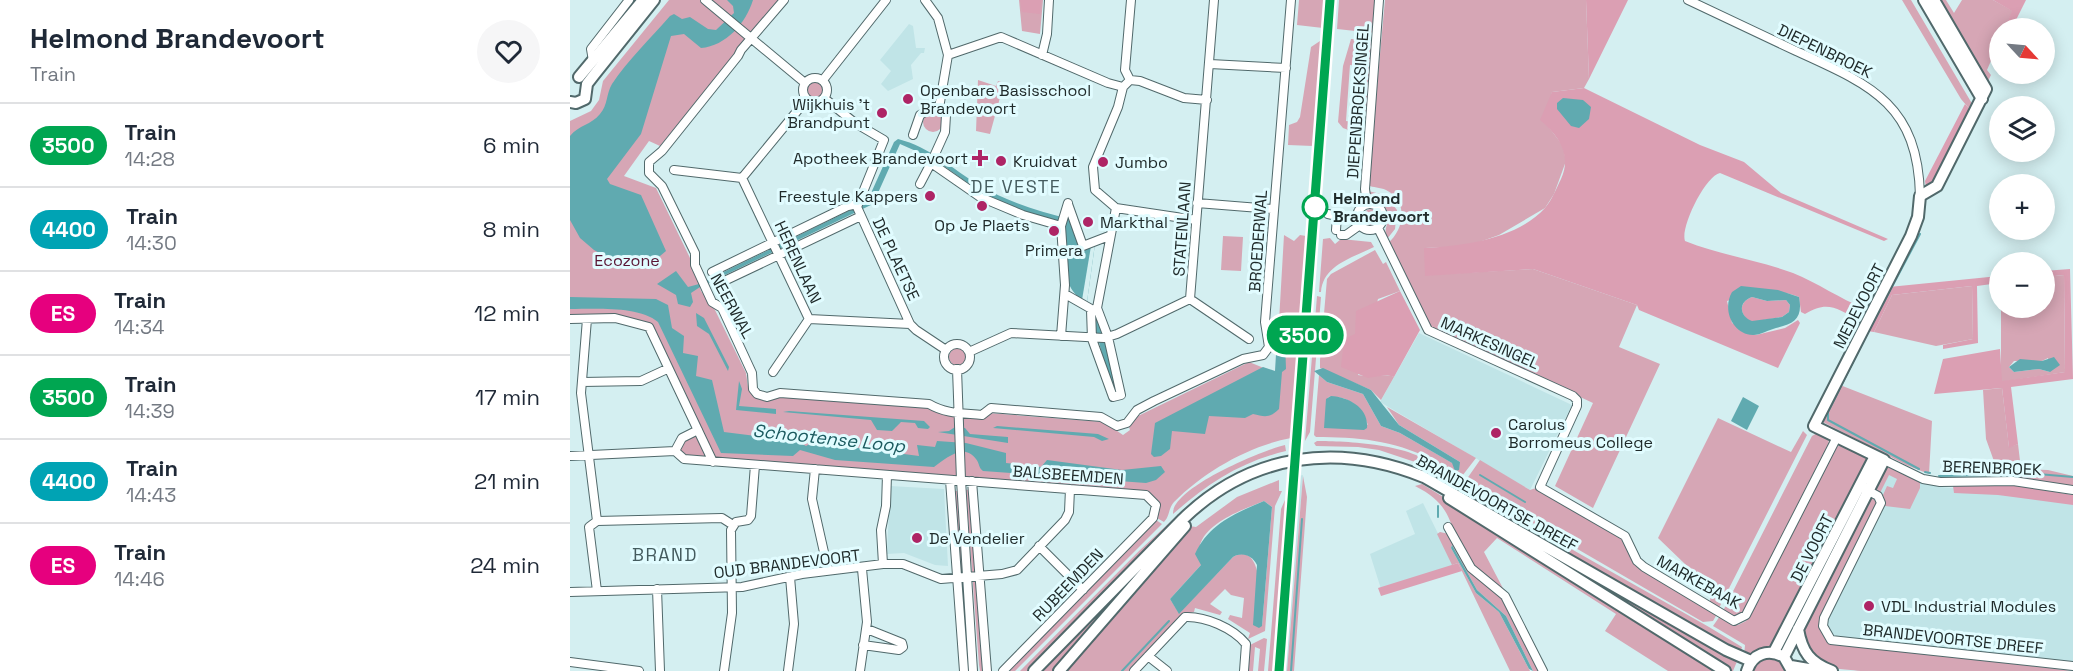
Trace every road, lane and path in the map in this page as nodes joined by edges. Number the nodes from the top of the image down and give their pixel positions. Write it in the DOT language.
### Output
graph roads {
  1 [pos="629,0"];
  2 [pos="643,0"];
  3 [pos="654,0"];
  4 [pos="705,0"];
  5 [pos="784,0"];
  6 [pos="886,0"];
  7 [pos="925,0"];
  8 [pos="1049,0"];
  9 [pos="1131,0"];
  10 [pos="1214,0"];
  11 [pos="1291,0"];
  12 [pos="1379,0"];
  13 [pos="1688,0"];
  14 [pos="1924,0"];
  15 [pos="1934,0"];
  16 [pos="751,38"];
  17 [pos="948,55"];
  18 [pos="1042,55"];
  19 [pos="593,61"];
  20 [pos="1210,64"];
  21 [pos="1286,68"];
  22 [pos="575,78"];
  23 [pos="823,80"];
  24 [pos="1130,80"];
  25 [pos="805,83"];
  26 [pos="1123,87"];
  27 [pos="1984,94"];
  28 [pos="824,98"];
  29 [pos="807,99"];
  30 [pos="1207,100"];
  31 [pos="570,103"];
  32 [pos="939,108"];
  33 [pos="914,135"];
  34 [pos="933,159"];
  35 [pos="674,170"];
  36 [pos="742,178"];
  37 [pos="920,184"];
  38 [pos="1920,196"];
  39 [pos="1197,203"];
  40 [pos="1367,204"];
  41 [pos="1116,207"];
  42 [pos="859,209"];
  43 [pos="1273,209"];
  44 [pos="1328,214"];
  45 [pos="1196,220"];
  46 [pos="1062,222"];
  47 [pos="1360,225"];
  48 [pos="1378,228"];
  49 [pos="1109,236"];
  50 [pos="777,248"];
  51 [pos="708,281"];
  52 [pos="1065,294"];
  53 [pos="1190,299"];
  54 [pos="1094,310"];
  55 [pos="570,319"];
  56 [pos="587,319"];
  57 [pos="809,319"];
  58 [pos="910,324"];
  59 [pos="1061,336"];
  60 [pos="1101,338"];
  61 [pos="1249,339"];
  62 [pos="946,350"];
  63 [pos="969,352"];
  64 [pos="667,369"];
  65 [pos="957,369"];
  66 [pos="774,372"];
  67 [pos="582,382"];
  68 [pos="959,414"];
  69 [pos="1814,426"];
  70 [pos="698,430"];
  71 [pos="1837,437"];
  72 [pos="675,451"];
  73 [pos="588,454"];
  74 [pos="570,456"];
  75 [pos="1880,458"];
  76 [pos="713,462"];
  77 [pos="755,465"];
  78 [pos="815,469"];
  79 [pos="887,475"];
  80 [pos="950,480"];
  81 [pos="961,480"];
  82 [pos="972,481"];
  83 [pos="1539,487"];
  84 [pos="1070,489"];
  85 [pos="1864,489"];
  86 [pos="2073,490"];
  87 [pos="1153,518"];
  88 [pos="597,521"];
  89 [pos="733,525"];
  90 [pos="1448,527"];
  91 [pos="1039,546"];
  92 [pos="884,564"];
  93 [pos="862,569"];
  94 [pos="828,570"];
  95 [pos="979,575"];
  96 [pos="790,577"];
  97 [pos="968,577"];
  98 [pos="957,578"];
  99 [pos="732,587"];
  100 [pos="657,590"];
  101 [pos="1083,590"];
  102 [pos="597,591"];
  103 [pos="570,592"];
  104 [pos="867,629"];
  105 [pos="1798,629"];
  106 [pos="863,645"];
  107 [pos="1148,656"];
  108 [pos="570,662"];
  109 [pos="1785,662"];
  110 [pos="1749,666"];
  111 [pos="2073,666"];
  112 [pos="639,671"];
  113 [pos="660,671"];
  114 [pos="724,671"];
  115 [pos="788,671"];
  116 [pos="860,671"];
  117 [pos="964,671"];
  118 [pos="975,671"];
  119 [pos="987,671"];
  120 [pos="1003,671"];
  121 [pos="1034,671"];
  122 [pos="1059,671"];
  123 [pos="1134,671"];
  124 [pos="1167,671"];
  125 [pos="1244,671"];
  126 [pos="1543,671"];
  127 [pos="1725,671"];
  128 [pos="1820,671"];
  129 [pos="1832,671"];
  1 -- 19 [label="street"];
  2 -- 19 [label="main road"];
  3 -- 22 [label="main road"];
  4 -- 16 [label="street"];
  5 -- 16 [label="street"];
  6 -- 23 [label="street"];
  7 -- 17 [label="street"];
  8 -- 18 [label="street"];
  9 -- 24 [label="street"];
  10 -- 20 [label="street, STATENLAAN"];
  11 -- 21 [label="street, BROEDERWAL"];
  12 -- 40 [label="street, DIEPENBROEKSINGEL"];
  13 -- 38 [label="street, DIEPENBROEK"];
  14 -- 27 [label="main road"];
  15 -- 27 [label="main road"];
  16 -- 25 [label="street"];
  16 -- 51 [label="street, NEERWAL"];
  17 -- 18 [label="street"];
  17 -- 32 [label="street"];
  18 -- 26 [label="street"];
  19 -- 22 [label="main road"];
  20 -- 21 [label="street"];
  20 -- 30 [label="street, STATENLAAN"];
  21 -- 43 [label="street, BROEDERWAL"];
  22 -- 31 [label="main road"];
  23 -- 25 [label="street"];
  23 -- 28 [label="street"];
  24 -- 26 [label="street"];
  24 -- 30 [label="street"];
  25 -- 29 [label="street"];
  26 -- 41 [label="street"];
  27 -- 38 [label="main road"];
  28 -- 29 [label="street"];
  28 -- 42 [label="street, DE PLAETSE"];
  29 -- 36 [label="street"];
  30 -- 39 [label="street, STATENLAAN"];
  32 -- 33 [label="street"];
  32 -- 34 [label="street"];
  34 -- 37 [label="street"];
  34 -- 46 [label="street"];
  35 -- 36 [label="street"];
  36 -- 50 [label="street, HERENLAAN"];
  38 -- 69 [label="main road, MEDEVOORT"];
  39 -- 43 [label="street"];
  39 -- 45 [label="street, STATENLAAN"];
  40 -- 47 [label="street, DIEPENBROEKSINGEL"];
  40 -- 48 [label="street"];
  41 -- 45 [label="street"];
  41 -- 49 [label="street"];
  42 -- 50 [label="street"];
  42 -- 50 [label="street"];
  42 -- 58 [label="street, DE PLAETSE"];
  43 -- 68 [label="street, BROEDERWAL"];
  44 -- 47 [label="street"];
  45 -- 53 [label="street, STATENLAAN"];
  46 -- 49 [label="street"];
  46 -- 52 [label="street"];
  47 -- 48 [label="street"];
  48 -- 83 [label="street, MARKESINGEL"];
  49 -- 54 [label="street"];
  50 -- 51 [label="street"];
  50 -- 51 [label="street"];
  50 -- 57 [label="street, HERENLAAN"];
  51 -- 68 [label="street, NEERWAL"];
  52 -- 54 [label="street"];
  52 -- 59 [label="street"];
  53 -- 60 [label="street, STATENLAAN"];
  53 -- 61 [label="street"];
  54 -- 60 [label="street"];
  54 -- 60 [label="street"];
  55 -- 56 [label="street"];
  56 -- 64 [label="street"];
  56 -- 67 [label="street"];
  57 -- 58 [label="street, HERENLAAN"];
  57 -- 66 [label="street"];
  58 -- 62 [label="street"];
  59 -- 60 [label="street"];
  59 -- 63 [label="street"];
  60 -- 60 [label="street"];
  62 -- 63 [label="street"];
  62 -- 65 [label="street"];
  63 -- 65 [label="street"];
  64 -- 67 [label="street"];
  64 -- 70 [label="street"];
  65 -- 68 [label="street"];
  67 -- 73 [label="street"];
  68 -- 81 [label="street"];
  69 -- 71 [label="main road, BERENBROEK"];
  70 -- 72 [label="street"];
  70 -- 76 [label="street"];
  71 -- 75 [label="main road, BERENBROEK"];
  71 -- 83 [label="street, MARKEBAAK"];
  72 -- 73 [label="street"];
  72 -- 76 [label="street, BALSBEEMDEN"];
  73 -- 74 [label="street"];
  73 -- 88 [label="street"];
  75 -- 85 [label="main road, DE VOORT"];
  75 -- 86 [label="street, BERENBROEK"];
  76 -- 77 [label="street, BALSBEEMDEN"];
  77 -- 78 [label="street, BALSBEEMDEN"];
  77 -- 89 [label="street"];
  78 -- 79 [label="street, BALSBEEMDEN"];
  78 -- 94 [label="street"];
  79 -- 80 [label="street, BALSBEEMDEN"];
  79 -- 92 [label="street"];
  80 -- 81 [label="street, BALSBEEMDEN"];
  80 -- 98 [label="street"];
  81 -- 82 [label="street, BALSBEEMDEN"];
  81 -- 97 [label="street"];
  82 -- 84 [label="street, BALSBEEMDEN"];
  82 -- 95 [label="street"];
  84 -- 87 [label="street, BALSBEEMDEN"];
  84 -- 91 [label="street, OUD BRANDEVOORT"];
  85 -- 105 [label="main road, DE VOORT"];
  85 -- 109 [label="main road, DE VOORT"];
  85 -- 111 [label="street, BRANDEVOORTSE DREEF"];
  87 -- 101 [label="street, RUBEEMDEN"];
  88 -- 89 [label="street"];
  88 -- 102 [label="street"];
  89 -- 99 [label="street"];
  90 -- 126 [label="street"];
  91 -- 95 [label="street, OUD BRANDEVOORT"];
  91 -- 101 [label="street"];
  92 -- 93 [label="street, OUD BRANDEVOORT"];
  92 -- 98 [label="street, OUD BRANDEVOORT"];
  93 -- 94 [label="street, OUD BRANDEVOORT"];
  93 -- 104 [label="street"];
  94 -- 96 [label="street, OUD BRANDEVOORT"];
  95 -- 97 [label="street, OUD BRANDEVOORT"];
  95 -- 119 [label="street"];
  96 -- 99 [label="street, OUD BRANDEVOORT"];
  96 -- 115 [label="street"];
  97 -- 98 [label="street, OUD BRANDEVOORT"];
  97 -- 118 [label="street"];
  98 -- 117 [label="street"];
  99 -- 100 [label="street, OUD BRANDEVOORT"];
  99 -- 114 [label="street"];
  100 -- 102 [label="street, OUD BRANDEVOORT"];
  100 -- 113 [label="street"];
  101 -- 120 [label="street, RUBEEMDEN"];
  102 -- 103 [label="street, OUD BRANDEVOORT"];
  104 -- 106 [label="street"];
  104 -- 106 [label="street"];
  105 -- 109 [label="main road, DE VOORT"];
  105 -- 129 [label="main road"];
  106 -- 116 [label="street"];
  107 -- 123 [label="street"];
  107 -- 124 [label="street"];
  107 -- 125 [label="street"];
  108 -- 112 [label="street"];
  109 -- 110 [label="main road"];
  109 -- 128 [label="main road"];
  110 -- 121 [label="main road, BRANDEVOORTSE DREEF"];
  122 -- 127 [label="main road, BRANDEVOORTSE DREEF"];
}
